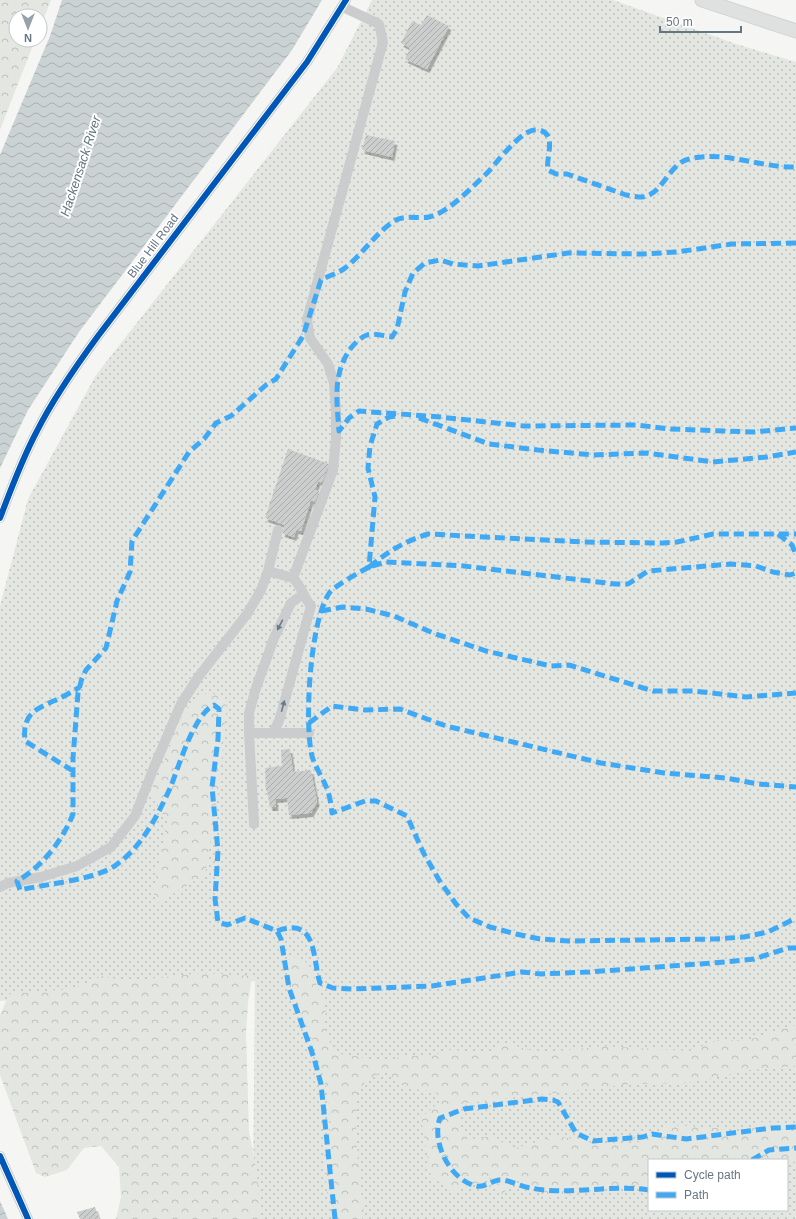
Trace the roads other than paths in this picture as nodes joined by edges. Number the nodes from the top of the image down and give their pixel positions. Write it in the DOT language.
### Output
graph roads {
  1 [pos="702,0"];
  2 [pos="344,3"];
  3 [pos="796,31"];
  4 [pos="0,518"];
  5 [pos="278,530"];
  6 [pos="268,572"];
  7 [pos="292,578"];
  8 [pos="302,595"];
  9 [pos="249,733"];
  10 [pos="273,733"];
  11 [pos="309,733"];
  12 [pos="254,824"];
  13 [pos="0,887"];
  14 [pos="0,1156"];
  15 [pos="28,1219"];
  1 -- 3 [label="main road"];
  2 -- 4 [label="street, Blue Hill Road"];
  2 -- 7 [label="street"];
  5 -- 6 [label="street"];
  6 -- 7 [label="street"];
  6 -- 13 [label="street"];
  7 -- 8 [label="street"];
  8 -- 9 [label="street, one-way"];
  10 -- 8 [label="street, one-way"];
  9 -- 10 [label="street"];
  9 -- 12 [label="street"];
  10 -- 11 [label="street"];
  14 -- 15 [label="street"];
}
